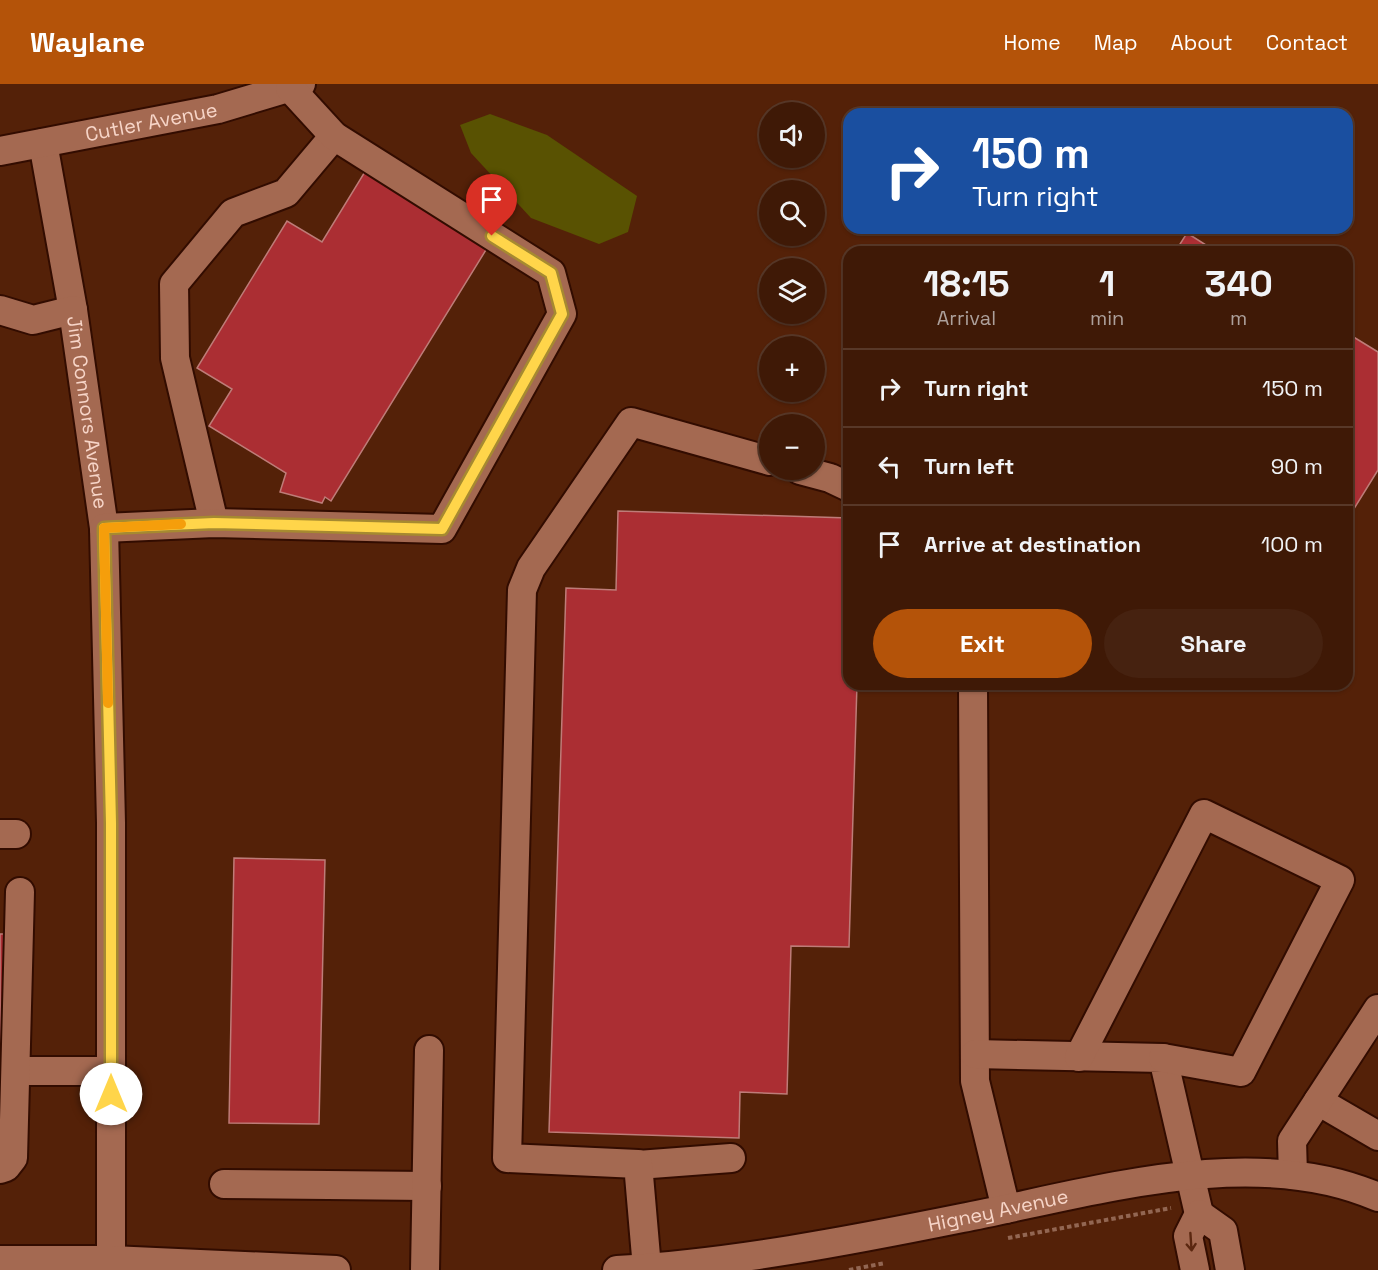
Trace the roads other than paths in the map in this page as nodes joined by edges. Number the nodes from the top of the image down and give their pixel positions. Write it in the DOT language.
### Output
graph roads {
  1 [pos="295,86"];
  2 [pos="334,136"];
  3 [pos="43,143"];
  4 [pos="0,151"];
  5 [pos="0,310"];
  6 [pos="73,310"];
  7 [pos="759,458"];
  8 [pos="825,477"];
  9 [pos="843,484"];
  10 [pos="214,523"];
  11 [pos="104,528"];
  12 [pos="973,690"];
  13 [pos="20,892"];
  14 [pos="1378,1009"];
  15 [pos="429,1050"];
  16 [pos="975,1054"];
  17 [pos="1079,1056"];
  18 [pos="1163,1058"];
  19 [pos="16,1071"];
  20 [pos="111,1071"];
  21 [pos="1318,1101"];
  22 [pos="1378,1136"];
  23 [pos="731,1158"];
  24 [pos="638,1165"];
  25 [pos="0,1169"];
  26 [pos="1188,1174"];
  27 [pos="1293,1175"];
  28 [pos="224,1184"];
  29 [pos="427,1186"];
  30 [pos="1378,1197"];
  31 [pos="1006,1209"];
  32 [pos="1198,1209"];
  33 [pos="111,1260"];
  34 [pos="798,1260"];
  35 [pos="7,1263"];
  36 [pos="142,1266"];
  37 [pos="647,1268"];
  38 [pos="322,1270"];
  39 [pos="426,1270"];
  40 [pos="616,1270"];
  41 [pos="1195,1270"];
  42 [pos="1230,1270"];
  1 -- 2 [label="street"];
  1 -- 3 [label="street, Cutler Avenue"];
  2 -- 10 [label="street"];
  2 -- 10 [label="street"];
  3 -- 4 [label="street, Cutler Avenue"];
  3 -- 6 [label="street, Jim Connors Avenue"];
  5 -- 6 [label="street"];
  6 -- 11 [label="street, Jim Connors Avenue"];
  7 -- 24 [label="street"];
  8 -- 9 [label="street"];
  10 -- 11 [label="street"];
  11 -- 20 [label="street, Jim Connors Avenue"];
  12 -- 16 [label="street"];
  13 -- 19 [label="street"];
  14 -- 21 [label="street"];
  15 -- 29 [label="street"];
  16 -- 17 [label="street"];
  16 -- 31 [label="street"];
  17 -- 18 [label="street"];
  17 -- 18 [label="street"];
  18 -- 26 [label="street"];
  19 -- 20 [label="street"];
  19 -- 25 [label="street"];
  20 -- 33 [label="street, Jim Connors Avenue"];
  21 -- 22 [label="street"];
  21 -- 27 [label="street"];
  23 -- 24 [label="street"];
  24 -- 37 [label="street"];
  26 -- 27 [label="street, Higney Avenue"];
  26 -- 31 [label="street, Higney Avenue"];
  26 -- 32 [label="street"];
  27 -- 30 [label="street, Higney Avenue"];
  28 -- 29 [label="street"];
  29 -- 39 [label="street"];
  31 -- 34 [label="street, Higney Avenue"];
  32 -- 41 [label="street, one-way"];
  32 -- 42 [label="street"];
  33 -- 35 [label="street"];
  33 -- 36 [label="street"];
  34 -- 37 [label="street, Higney Avenue"];
  36 -- 38 [label="street"];
  37 -- 40 [label="street, Higney Avenue"];
}
